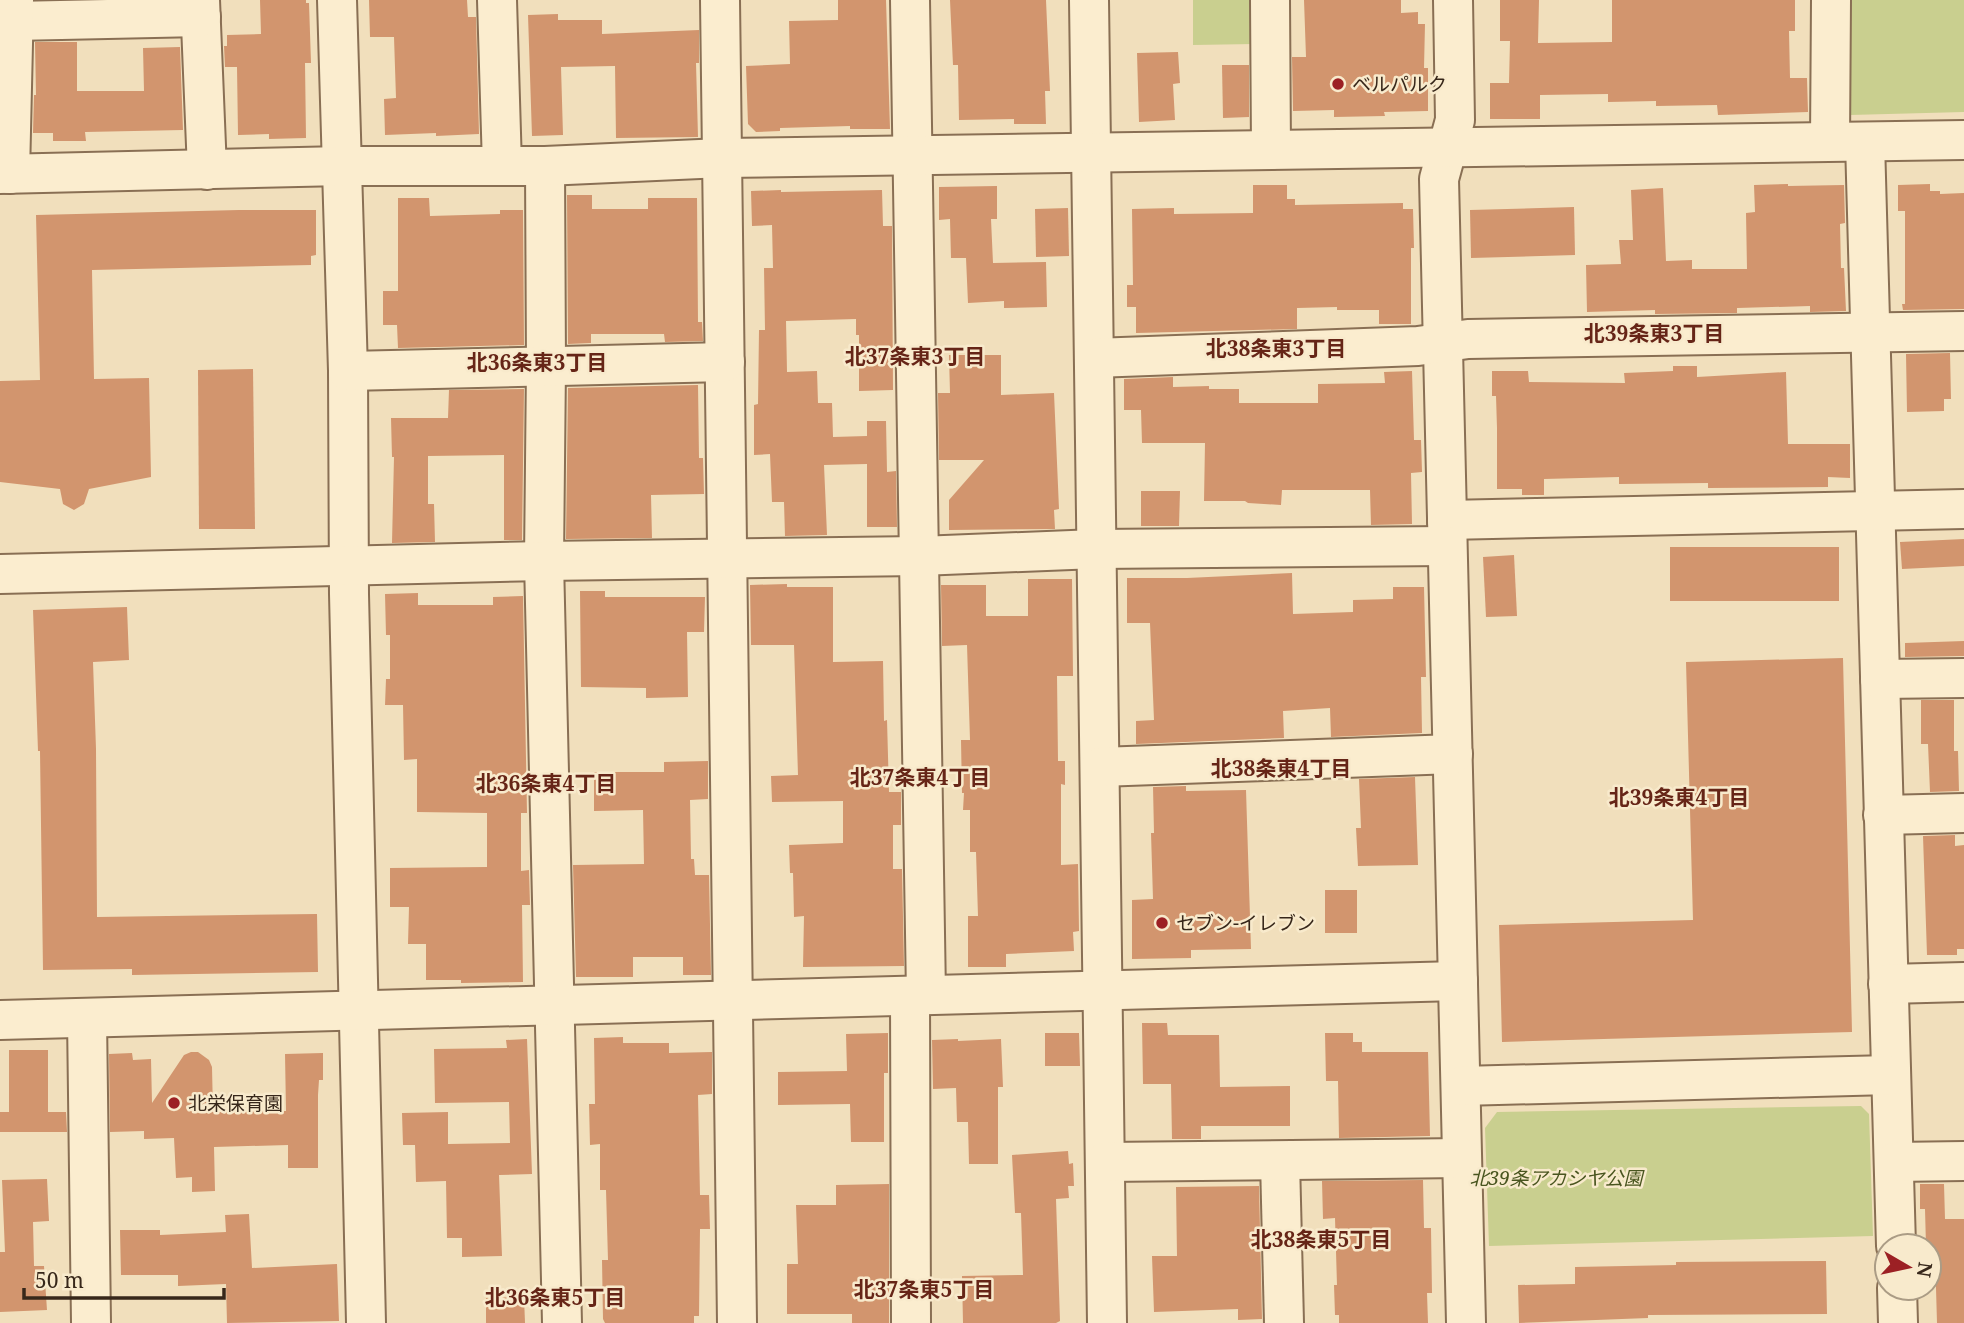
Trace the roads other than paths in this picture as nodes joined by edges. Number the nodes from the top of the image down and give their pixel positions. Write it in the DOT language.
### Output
graph roads {
  1 [pos="337,0"];
  2 [pos="497,0"];
  3 [pos="515,0"];
  4 [pos="720,0"];
  5 [pos="910,0"];
  6 [pos="1089,0"];
  7 [pos="1270,0"];
  8 [pos="1453,0"];
  9 [pos="1831,0"];
  10 [pos="201,8"];
  11 [pos="14,10"];
  12 [pos="1964,140"];
  13 [pos="1847,141"];
  14 [pos="1447,147"];
  15 [pos="1271,150"];
  16 [pos="1091,152"];
  17 [pos="913,155"];
  18 [pos="722,158"];
  19 [pos="343,166"];
  20 [pos="502,166"];
  21 [pos="545,166"];
  22 [pos="207,170"];
  23 [pos="5,174"];
  24 [pos="1964,331"];
  25 [pos="1871,334"];
  26 [pos="1443,342"];
  27 [pos="1094,358"];
  28 [pos="725,362"];
  29 [pos="546,365"];
  30 [pos="348,371"];
  31 [pos="1964,509"];
  32 [pos="1875,511"];
  33 [pos="1447,533"];
  34 [pos="1097,549"];
  35 [pos="920,556"];
  36 [pos="727,558"];
  37 [pos="544,561"];
  38 [pos="348,565"];
  39 [pos="0,574"];
  40 [pos="1964,678"];
  41 [pos="1880,679"];
  42 [pos="1453,754"];
  43 [pos="1100,767"];
  44 [pos="1964,813"];
  45 [pos="1883,815"];
  46 [pos="1458,981"];
  47 [pos="1964,982"];
  48 [pos="1888,984"];
  49 [pos="1103,989"];
  50 [pos="918,995"];
  51 [pos="733,1001"];
  52 [pos="555,1004"];
  53 [pos="358,1009"];
  54 [pos="87,1018"];
  55 [pos="0,1020"];
  56 [pos="1889,1075"];
  57 [pos="1461,1086"];
  58 [pos="1462,1158"];
  59 [pos="1280,1161"];
  60 [pos="1964,1161"];
  61 [pos="1105,1162"];
  62 [pos="1894,1162"];
  63 [pos="1896,1232"];
  64 [pos="1897,1302"];
  65 [pos="91,1323"];
  66 [pos="366,1323"];
  67 [pos="562,1323"];
  68 [pos="737,1323"];
  69 [pos="911,1323"];
  70 [pos="1107,1323"];
  71 [pos="1284,1323"];
  72 [pos="1466,1323"];
  73 [pos="1898,1323"];
  1 -- 19 [label="street"];
  2 -- 3 [label="street"];
  2 -- 20 [label="street"];
  4 -- 18 [label="street"];
  5 -- 17 [label="street"];
  6 -- 16 [label="street"];
  7 -- 15 [label="street"];
  8 -- 14 [label="street"];
  9 -- 13 [label="street"];
  10 -- 11 [label="street"];
  10 -- 22 [label="street"];
  11 -- 23 [label="street"];
  12 -- 13 [label="street"];
  13 -- 14 [label="street"];
  13 -- 25 [label="street"];
  14 -- 15 [label="street"];
  14 -- 26 [label="street"];
  15 -- 16 [label="street"];
  16 -- 17 [label="street"];
  16 -- 27 [label="street"];
  17 -- 18 [label="street"];
  17 -- 35 [label="street"];
  18 -- 21 [label="street"];
  18 -- 28 [label="street"];
  19 -- 20 [label="street"];
  19 -- 22 [label="street"];
  19 -- 30 [label="street"];
  20 -- 21 [label="street"];
  21 -- 29 [label="street"];
  22 -- 23 [label="street"];
  24 -- 25 [label="street"];
  25 -- 26 [label="street"];
  25 -- 32 [label="street"];
  26 -- 27 [label="street"];
  26 -- 33 [label="street"];
  27 -- 34 [label="street"];
  28 -- 29 [label="street"];
  28 -- 36 [label="street"];
  29 -- 30 [label="street"];
  29 -- 37 [label="street"];
  30 -- 38 [label="street"];
  31 -- 32 [label="street"];
  32 -- 33 [label="street"];
  32 -- 41 [label="street"];
  33 -- 34 [label="street"];
  33 -- 42 [label="street"];
  34 -- 35 [label="street"];
  34 -- 43 [label="street"];
  35 -- 36 [label="street"];
  35 -- 50 [label="street"];
  36 -- 37 [label="street"];
  36 -- 51 [label="street"];
  37 -- 38 [label="street"];
  37 -- 52 [label="street"];
  38 -- 39 [label="street"];
  38 -- 53 [label="street"];
  40 -- 41 [label="street"];
  41 -- 45 [label="street"];
  42 -- 43 [label="street"];
  42 -- 46 [label="street"];
  43 -- 49 [label="street"];
  44 -- 45 [label="street"];
  45 -- 48 [label="street"];
  46 -- 49 [label="street"];
  46 -- 57 [label="street"];
  47 -- 48 [label="street"];
  48 -- 56 [label="street"];
  49 -- 50 [label="street"];
  49 -- 61 [label="street"];
  50 -- 51 [label="street"];
  50 -- 69 [label="street"];
  51 -- 52 [label="street"];
  51 -- 68 [label="street"];
  52 -- 53 [label="street"];
  52 -- 67 [label="street"];
  53 -- 54 [label="street"];
  53 -- 66 [label="street"];
  54 -- 55 [label="street"];
  54 -- 65 [label="street"];
  56 -- 57 [label="street"];
  56 -- 62 [label="street"];
  57 -- 58 [label="street"];
  58 -- 59 [label="street"];
  58 -- 72 [label="street"];
  59 -- 61 [label="street"];
  59 -- 71 [label="street"];
  60 -- 62 [label="street"];
  61 -- 70 [label="street"];
  62 -- 63 [label="street"];
  64 -- 73 [label="street"];
}
